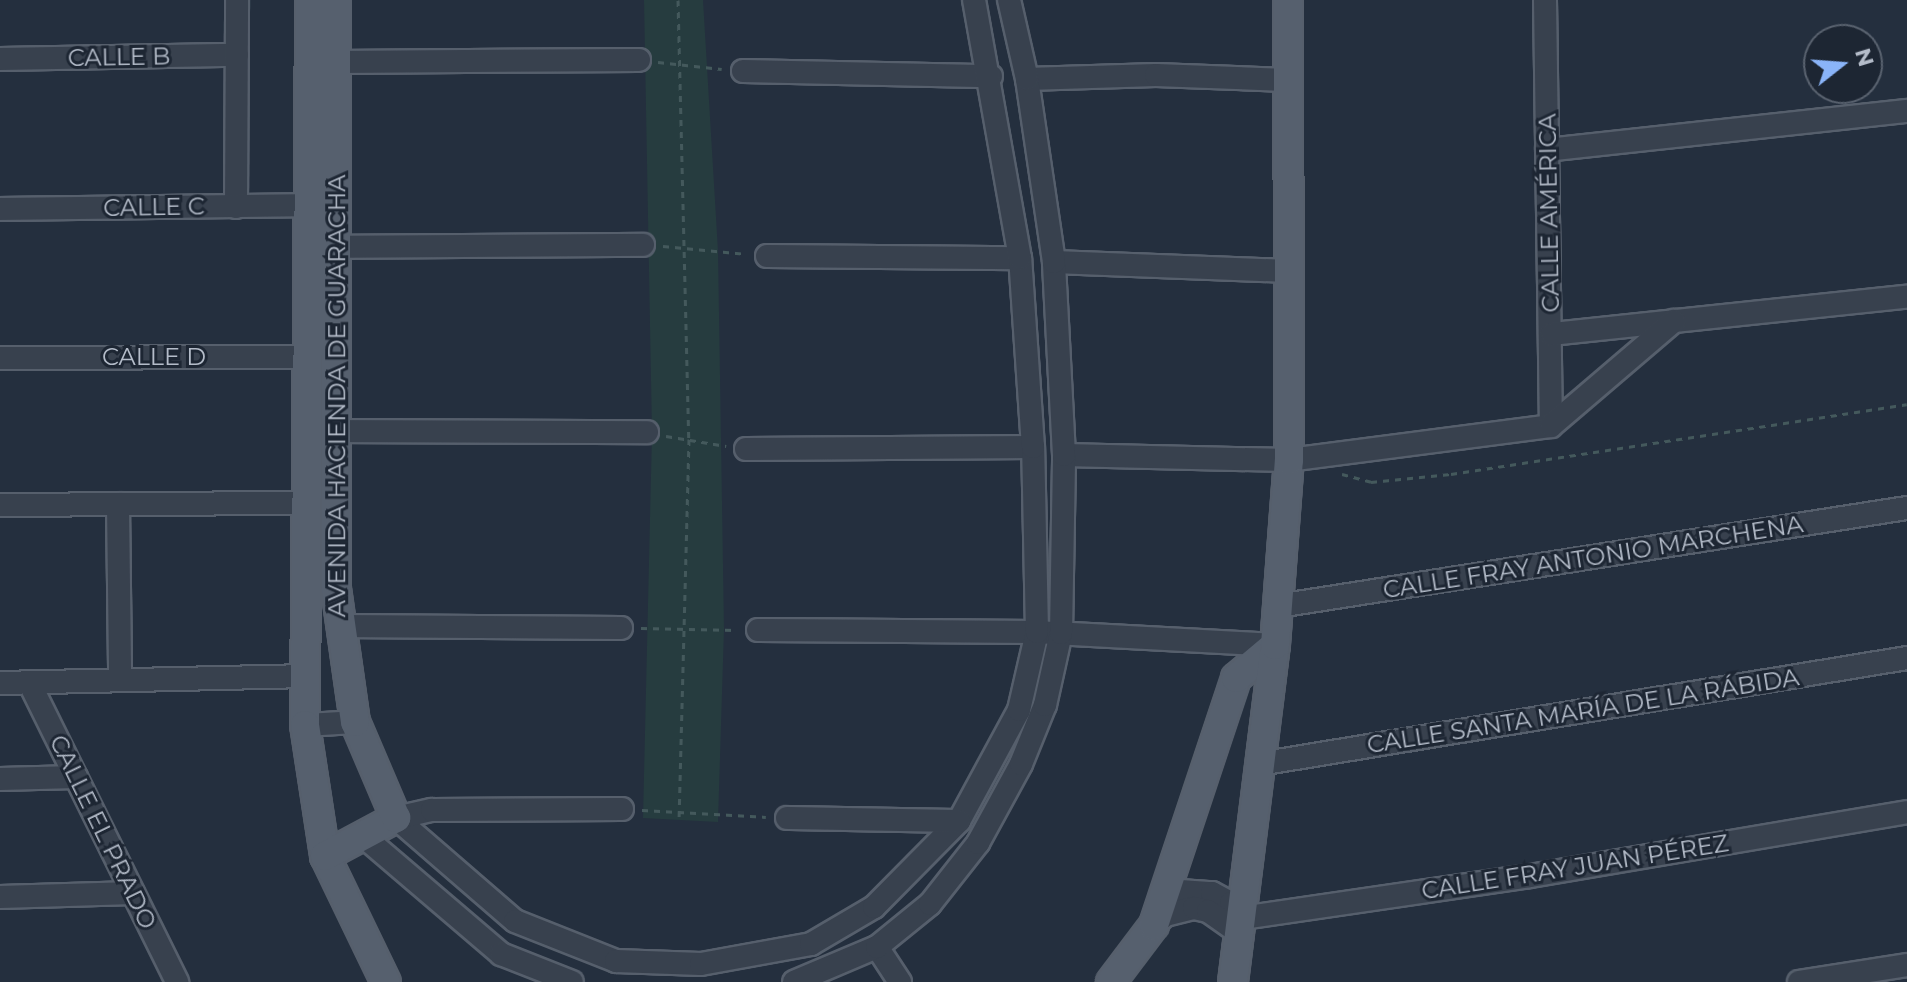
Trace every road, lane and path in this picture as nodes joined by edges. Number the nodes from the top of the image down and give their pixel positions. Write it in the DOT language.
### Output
graph roads {
  1 [pos="237,0"];
  2 [pos="310,0"];
  3 [pos="336,0"];
  4 [pos="678,0"];
  5 [pos="974,0"];
  6 [pos="1009,0"];
  7 [pos="1288,0"];
  8 [pos="1545,0"];
  9 [pos="237,55"];
  10 [pos="0,59"];
  11 [pos="639,60"];
  12 [pos="335,62"];
  13 [pos="683,65"];
  14 [pos="743,71"];
  15 [pos="991,76"];
  16 [pos="1027,79"];
  17 [pos="1286,80"];
  18 [pos="1907,111"];
  19 [pos="997,115"];
  20 [pos="1031,116"];
  21 [pos="1547,150"];
  22 [pos="308,205"];
  23 [pos="236,207"];
  24 [pos="0,209"];
  25 [pos="1013,216"];
  26 [pos="1048,217"];
  27 [pos="643,245"];
  28 [pos="322,247"];
  29 [pos="687,248"];
  30 [pos="767,256"];
  31 [pos="1020,258"];
  32 [pos="1054,262"];
  33 [pos="1288,271"];
  34 [pos="1907,297"];
  35 [pos="1674,321"];
  36 [pos="1552,334"];
  37 [pos="308,357"];
  38 [pos="0,358"];
  39 [pos="1907,404"];
  40 [pos="1551,426"];
  41 [pos="335,431"];
  42 [pos="647,432"];
  43 [pos="689,439"];
  44 [pos="1033,447"];
  45 [pos="746,449"];
  46 [pos="1064,455"];
  47 [pos="1302,458"];
  48 [pos="306,503"];
  49 [pos="118,504"];
  50 [pos="0,505"];
  51 [pos="1907,508"];
  52 [pos="306,588"];
  53 [pos="336,588"];
  54 [pos="1278,606"];
  55 [pos="339,626"];
  56 [pos="621,628"];
  57 [pos="685,629"];
  58 [pos="758,630"];
  59 [pos="1037,632"];
  60 [pos="1061,633"];
  61 [pos="1275,645"];
  62 [pos="1907,658"];
  63 [pos="305,676"];
  64 [pos="120,680"];
  65 [pos="29,682"];
  66 [pos="0,683"];
  67 [pos="355,722"];
  68 [pos="305,725"];
  69 [pos="1259,764"];
  70 [pos="76,777"];
  71 [pos="0,779"];
  72 [pos="622,809"];
  73 [pos="679,812"];
  74 [pos="1907,812"];
  75 [pos="396,818"];
  76 [pos="787,818"];
  77 [pos="679,820"];
  78 [pos="959,821"];
  79 [pos="363,836"];
  80 [pos="325,856"];
  81 [pos="133,893"];
  82 [pos="0,897"];
  83 [pos="1157,912"];
  84 [pos="1241,926"];
  85 [pos="877,947"];
  86 [pos="1907,965"];
  87 [pos="177,982"];
  88 [pos="386,982"];
  89 [pos="572,982"];
  90 [pos="794,982"];
  91 [pos="900,982"];
  92 [pos="1111,982"];
  93 [pos="1233,982"];
  94 [pos="1799,982"];
  1 -- 9 [label="street"];
  2 -- 22 [label="main road, AVENIDA HACIENDA DE GUARACHA"];
  3 -- 12 [label="main road, AVENIDA HACIENDA DE GUARACHA"];
  4 -- 13 [label="path"];
  5 -- 15 [label="street, AVENIDA HACIENDA DE GUARACHA"];
  6 -- 16 [label="street"];
  7 -- 17 [label="main road"];
  8 -- 21 [label="street, CALLE AMÉRICA"];
  9 -- 10 [label="street, CALLE B"];
  9 -- 23 [label="street"];
  11 -- 12 [label="street"];
  11 -- 13 [label="path"];
  12 -- 28 [label="main road, AVENIDA HACIENDA DE GUARACHA"];
  13 -- 14 [label="path"];
  13 -- 29 [label="path"];
  14 -- 15 [label="street"];
  15 -- 19 [label="street, AVENIDA HACIENDA DE GUARACHA"];
  16 -- 17 [label="street"];
  16 -- 20 [label="street"];
  17 -- 33 [label="main road"];
  18 -- 21 [label="street"];
  19 -- 20 [label="street"];
  19 -- 25 [label="street, AVENIDA HACIENDA DE GUARACHA"];
  20 -- 26 [label="street"];
  21 -- 36 [label="street, CALLE AMÉRICA"];
  22 -- 23 [label="street, CALLE C"];
  22 -- 28 [label="main road, AVENIDA HACIENDA DE GUARACHA"];
  23 -- 24 [label="street, CALLE C"];
  25 -- 26 [label="street"];
  25 -- 31 [label="street, AVENIDA HACIENDA DE GUARACHA"];
  26 -- 32 [label="street"];
  27 -- 28 [label="street"];
  27 -- 29 [label="path"];
  28 -- 37 [label="main road, AVENIDA HACIENDA DE GUARACHA"];
  28 -- 41 [label="main road, AVENIDA HACIENDA DE GUARACHA"];
  29 -- 30 [label="path"];
  29 -- 43 [label="path"];
  30 -- 31 [label="street"];
  31 -- 44 [label="street, AVENIDA HACIENDA DE GUARACHA"];
  32 -- 33 [label="street"];
  32 -- 46 [label="street"];
  33 -- 47 [label="main road"];
  34 -- 35 [label="street"];
  35 -- 36 [label="street"];
  35 -- 40 [label="street"];
  36 -- 40 [label="street, CALLE AMÉRICA"];
  37 -- 38 [label="street, CALLE D"];
  37 -- 48 [label="main road, AVENIDA HACIENDA DE GUARACHA"];
  39 -- 47 [label="path"];
  40 -- 47 [label="street"];
  41 -- 42 [label="street"];
  41 -- 53 [label="main road, AVENIDA HACIENDA DE GUARACHA"];
  42 -- 43 [label="path"];
  43 -- 45 [label="path"];
  43 -- 57 [label="path"];
  44 -- 45 [label="street"];
  44 -- 59 [label="street, AVENIDA HACIENDA DE GUARACHA"];
  46 -- 47 [label="street"];
  46 -- 60 [label="street"];
  47 -- 54 [label="main road"];
  48 -- 49 [label="street"];
  48 -- 52 [label="main road, AVENIDA HACIENDA DE GUARACHA"];
  49 -- 50 [label="street"];
  49 -- 64 [label="street"];
  51 -- 54 [label="street, CALLE FRAY ANTONIO MARCHENA"];
  52 -- 53 [label="street"];
  52 -- 63 [label="main road, AVENIDA HACIENDA DE GUARACHA"];
  53 -- 55 [label="main road, AVENIDA HACIENDA DE GUARACHA"];
  54 -- 61 [label="main road"];
  55 -- 56 [label="street"];
  55 -- 67 [label="main road, AVENIDA HACIENDA DE GUARACHA"];
  56 -- 57 [label="path"];
  57 -- 58 [label="path"];
  57 -- 73 [label="path"];
  58 -- 59 [label="street"];
  59 -- 60 [label="street"];
  59 -- 78 [label="street, AVENIDA HACIENDA DE GUARACHA"];
  60 -- 61 [label="street"];
  60 -- 85 [label="street"];
  61 -- 69 [label="main road"];
  61 -- 83 [label="main road"];
  62 -- 69 [label="street, CALLE SANTA MARÍA DE LA RÁBIDA"];
  63 -- 64 [label="street"];
  63 -- 68 [label="main road, AVENIDA HACIENDA DE GUARACHA"];
  64 -- 65 [label="street"];
  65 -- 66 [label="street"];
  65 -- 70 [label="street, CALLE EL PRADO"];
  67 -- 68 [label="street"];
  67 -- 75 [label="main road, AVENIDA HACIENDA DE GUARACHA"];
  68 -- 80 [label="main road, AVENIDA HACIENDA DE GUARACHA"];
  69 -- 84 [label="main road"];
  70 -- 71 [label="street"];
  70 -- 81 [label="street, CALLE EL PRADO"];
  72 -- 73 [label="path"];
  72 -- 75 [label="street"];
  73 -- 76 [label="path"];
  73 -- 77 [label="path"];
  74 -- 84 [label="street, CALLE FRAY JUAN PÉREZ"];
  75 -- 78 [label="street, AVENIDA HACIENDA DE GUARACHA"];
  75 -- 79 [label="main road"];
  76 -- 78 [label="street"];
  79 -- 80 [label="main road"];
  79 -- 89 [label="street"];
  80 -- 88 [label="main road, AVENIDA HACIENDA DE GUARACHA"];
  81 -- 82 [label="street"];
  81 -- 87 [label="street, CALLE EL PRADO"];
  83 -- 84 [label="street"];
  83 -- 92 [label="main road"];
  84 -- 93 [label="main road"];
  85 -- 90 [label="street"];
  85 -- 91 [label="street"];
  86 -- 94 [label="street"];
}
